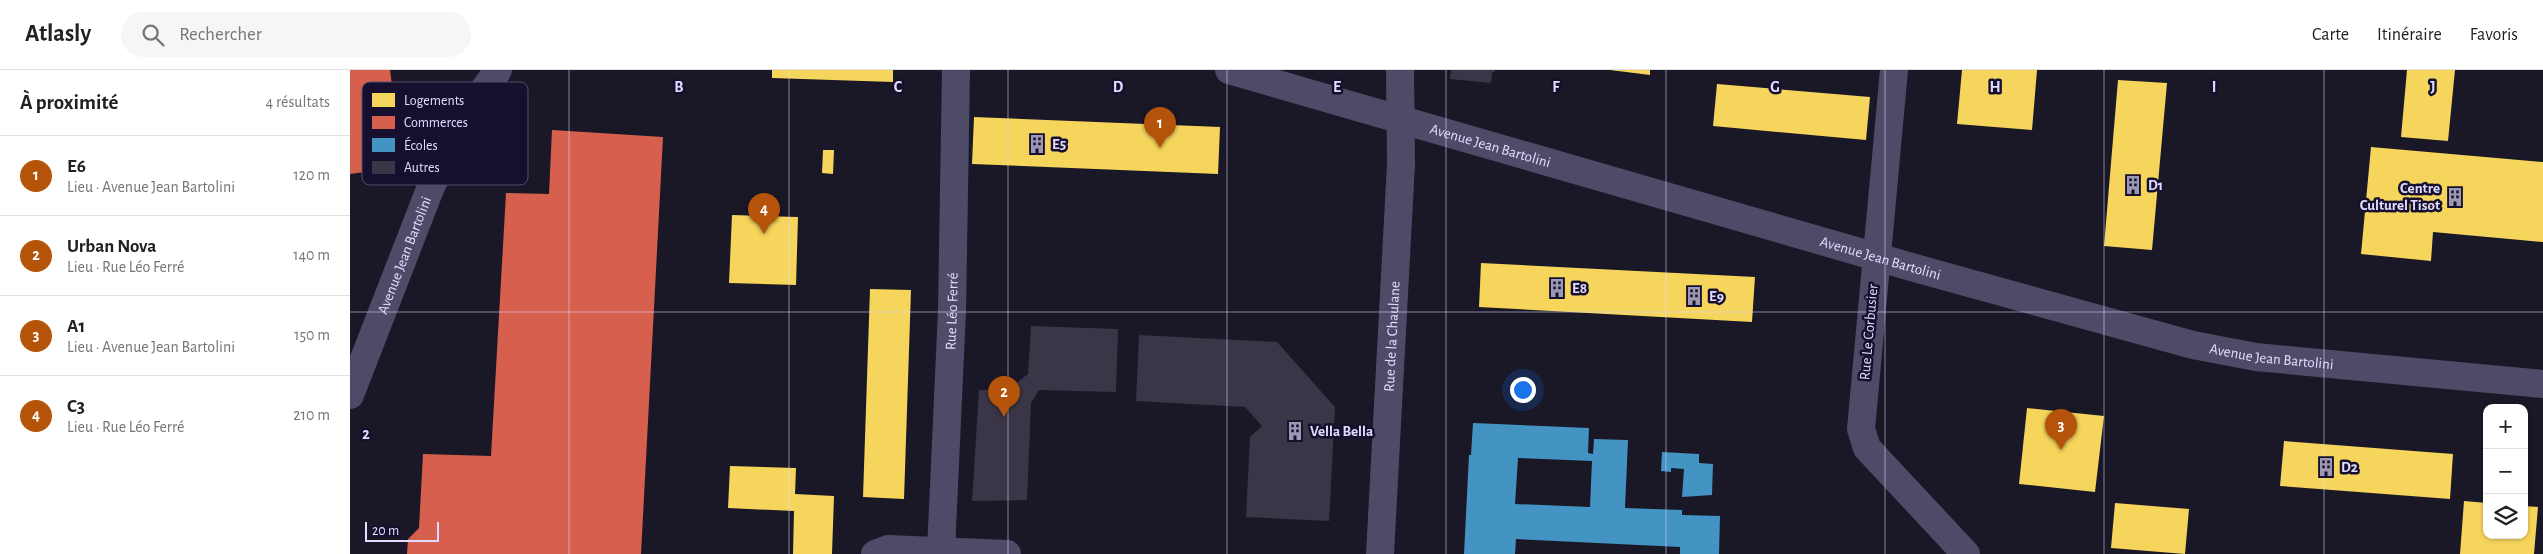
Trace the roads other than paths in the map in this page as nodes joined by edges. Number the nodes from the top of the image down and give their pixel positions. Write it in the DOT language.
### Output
graph roads {
  1 [pos="956,70"];
  2 [pos="1229,70"];
  3 [pos="1400,70"];
  4 [pos="1894,70"];
  5 [pos="496,71"];
  6 [pos="488,82"];
  7 [pos="1402,119"];
  8 [pos="432,185"];
  9 [pos="1875,256"];
  10 [pos="2543,384"];
  11 [pos="350,395"];
  12 [pos="941,551"];
  13 [pos="875,554"];
  14 [pos="1007,554"];
  15 [pos="1380,554"];
  16 [pos="1966,554"];
  1 -- 12 [label="street, Rue Léo Ferré"];
  2 -- 7 [label="street, Avenue Jean Bartolini"];
  3 -- 7 [label="street, Rue de la Chaulane"];
  4 -- 9 [label="street, Rue Le Corbusier"];
  5 -- 6 [label="street, Avenue Jean Bartolini"];
  7 -- 9 [label="street, Avenue Jean Bartolini"];
  7 -- 15 [label="street, Rue de la Chaulane"];
  8 -- 11 [label="street, Avenue Jean Bartolini"];
  9 -- 10 [label="street, Avenue Jean Bartolini"];
  9 -- 16 [label="street, Rue Le Corbusier"];
  12 -- 13 [label="street"];
  12 -- 14 [label="street"];
}
